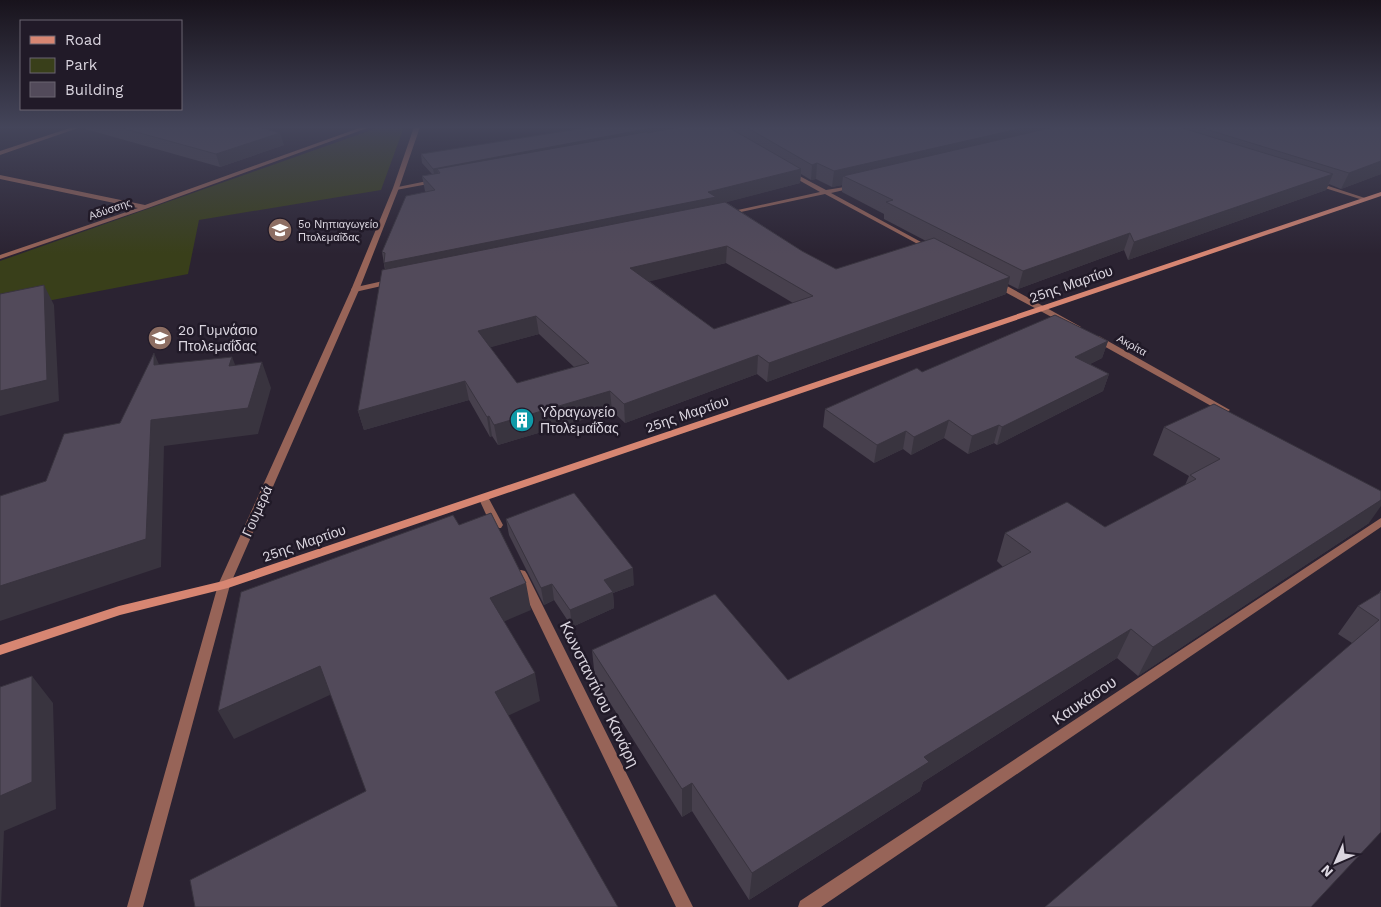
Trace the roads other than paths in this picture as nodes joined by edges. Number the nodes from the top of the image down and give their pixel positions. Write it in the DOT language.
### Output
graph roads {
  1 [pos="250,169"];
  2 [pos="402,169"];
  3 [pos="784,169"];
  4 [pos="0,177"];
  5 [pos="444,179"];
  6 [pos="1308,181"];
  7 [pos="862,184"];
  8 [pos="396,188"];
  9 [pos="824,193"];
  10 [pos="1381,194"];
  11 [pos="1365,199"];
  12 [pos="146,207"];
  13 [pos="717,215"];
  14 [pos="938,253"];
  15 [pos="0,257"];
  16 [pos="398,280"];
  17 [pos="991,280"];
  18 [pos="355,290"];
  19 [pos="1043,308"];
  20 [pos="1234,415"];
  21 [pos="483,497"];
  22 [pos="1381,522"];
  23 [pos="505,542"];
  24 [pos="514,560"];
  25 [pos="224,585"];
  26 [pos="0,650"];
  27 [pos="134,907"];
  28 [pos="685,907"];
  29 [pos="806,907"];
  1 -- 12 [label="street, Αδύσσης"];
  2 -- 8 [label="street, Γουμερά"];
  3 -- 9 [label="street"];
  4 -- 12 [label="street"];
  5 -- 8 [label="street"];
  6 -- 11 [label="street"];
  7 -- 9 [label="street"];
  8 -- 18 [label="street, Γουμερά"];
  9 -- 13 [label="street"];
  9 -- 14 [label="street"];
  10 -- 11 [label="main road, 25ης Μαρτίου"];
  11 -- 19 [label="main road, 25ης Μαρτίου"];
  12 -- 15 [label="street, Αδύσσης"];
  16 -- 18 [label="street"];
  17 -- 19 [label="street, Ακρίτα"];
  18 -- 25 [label="street, Γουμερά"];
  19 -- 20 [label="street, Ακρίτα"];
  19 -- 21 [label="main road, 25ης Μαρτίου"];
  21 -- 23 [label="street"];
  21 -- 25 [label="main road, 25ης Μαρτίου"];
  22 -- 29 [label="street, Καυκάσου"];
  24 -- 28 [label="street, Κωνσταντίνου Κανάρη"];
  25 -- 26 [label="main road, 25ης Μαρτίου"];
  25 -- 27 [label="street, Γουμερά"];
}
